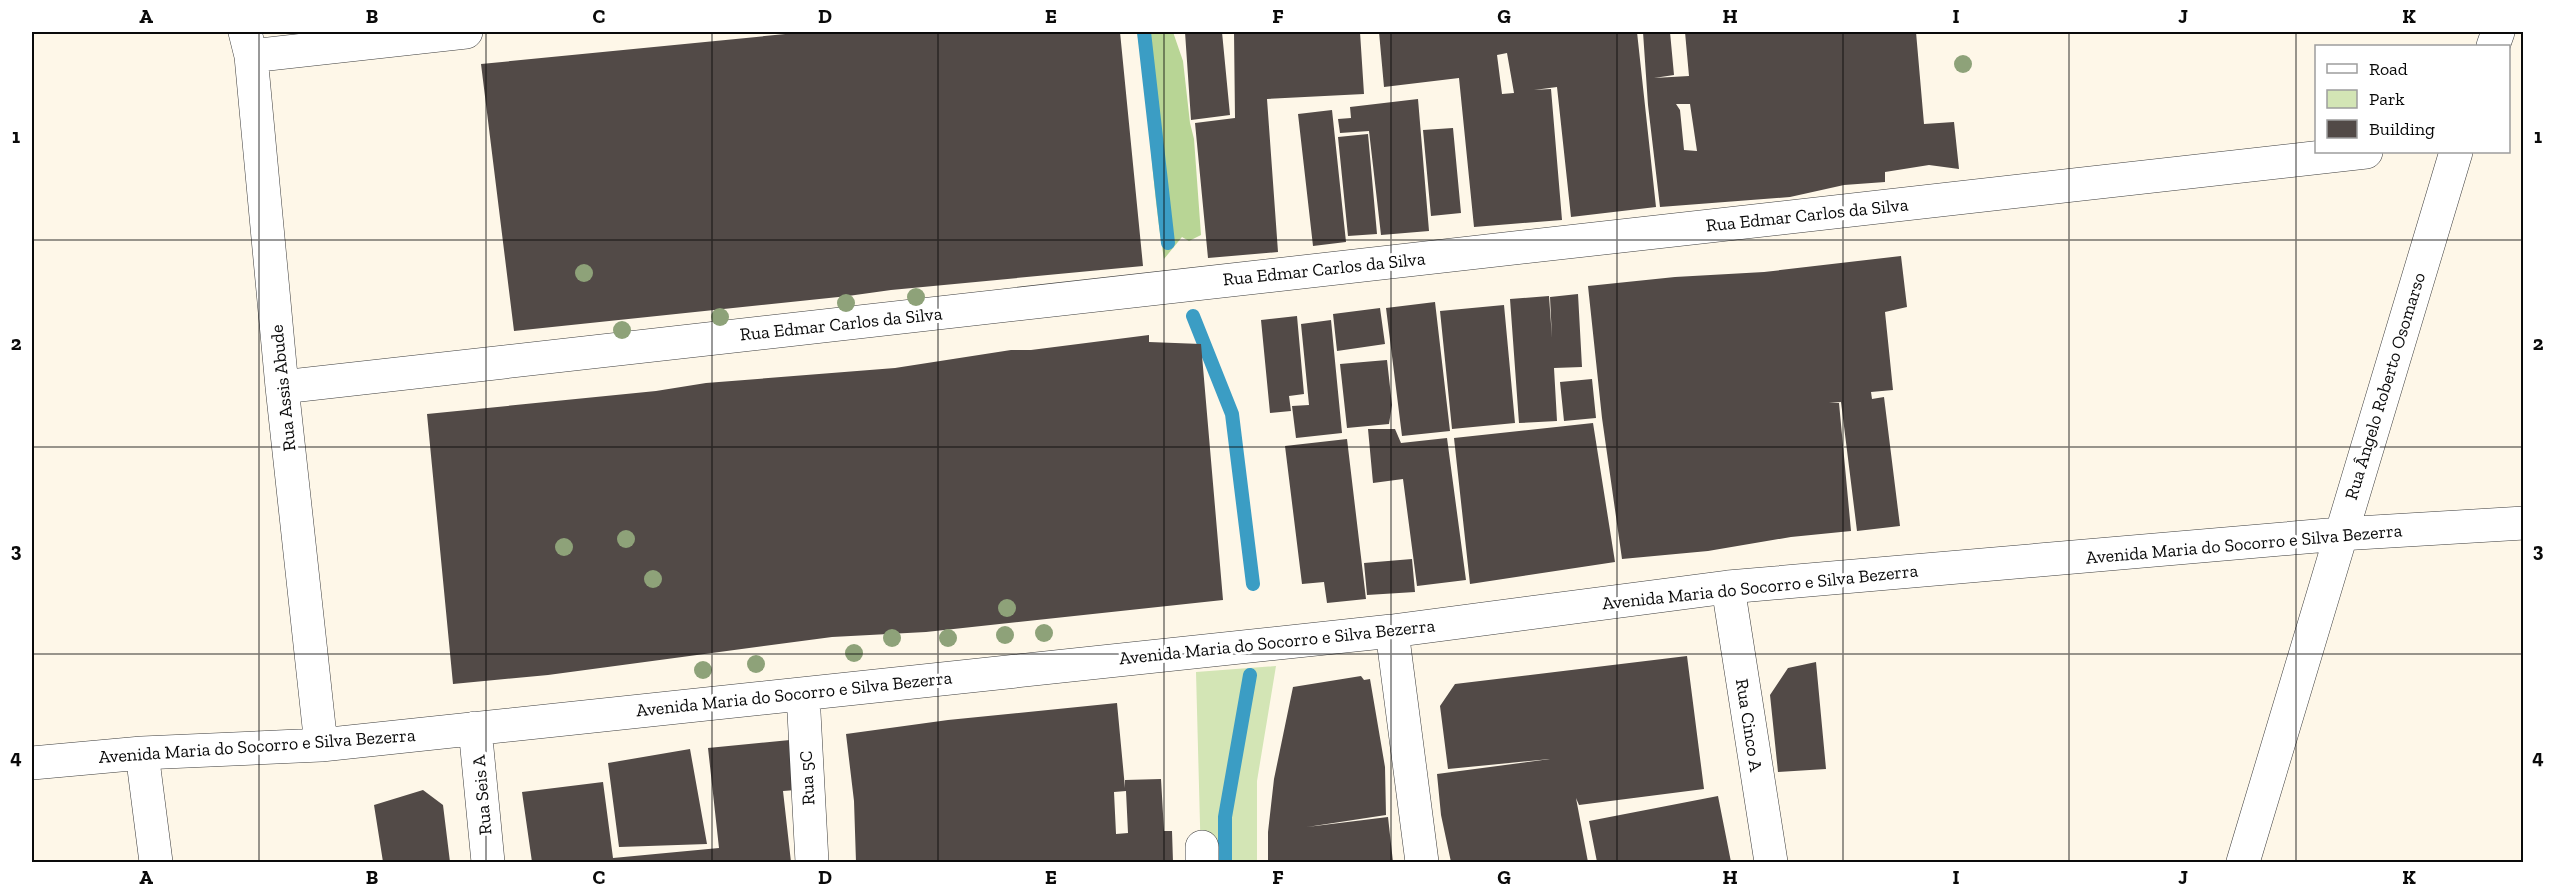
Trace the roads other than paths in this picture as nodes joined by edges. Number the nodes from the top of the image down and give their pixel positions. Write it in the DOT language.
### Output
graph roads {
  1 [pos="466,32"];
  2 [pos="248,44"];
  3 [pos="2357,153"];
  4 [pos="2456,153"];
  5 [pos="282,387"];
  6 [pos="2523,523"];
  7 [pos="2340,534"];
  8 [pos="1728,588"];
  9 [pos="1392,631"];
  10 [pos="803,693"];
  11 [pos="475,728"];
  12 [pos="321,745"];
  13 [pos="142,753"];
  14 [pos="32,763"];
  15 [pos="156,862"];
  16 [pos="488,862"];
  17 [pos="812,862"];
  18 [pos="1422,862"];
  19 [pos="1771,862"];
  20 [pos="2243,862"];
  1 -- 2 [label="street"];
  2 -- 5 [label="street, Rua Assis Abude"];
  3 -- 5 [label="street, Rua Edmar Carlos da Silva"];
  4 -- 7 [label="street, Rua Ângelo Roberto Osomarso"];
  5 -- 12 [label="street, Rua Assis Abude"];
  6 -- 7 [label="street, Avenida Maria do Socorro e Silva Bezerra"];
  7 -- 8 [label="street, Avenida Maria do Socorro e Silva Bezerra"];
  7 -- 20 [label="street, Rua Ângelo Roberto Osomarso"];
  8 -- 9 [label="street, Avenida Maria do Socorro e Silva Bezerra"];
  8 -- 19 [label="street, Rua Cinco A"];
  9 -- 10 [label="street, Avenida Maria do Socorro e Silva Bezerra"];
  9 -- 18 [label="street"];
  10 -- 11 [label="street, Avenida Maria do Socorro e Silva Bezerra"];
  10 -- 17 [label="street, Rua 5C"];
  11 -- 12 [label="street, Avenida Maria do Socorro e Silva Bezerra"];
  11 -- 16 [label="street, Rua Seis A"];
  12 -- 13 [label="street, Avenida Maria do Socorro e Silva Bezerra"];
  13 -- 14 [label="street, Avenida Maria do Socorro e Silva Bezerra"];
  13 -- 15 [label="street"];
}
